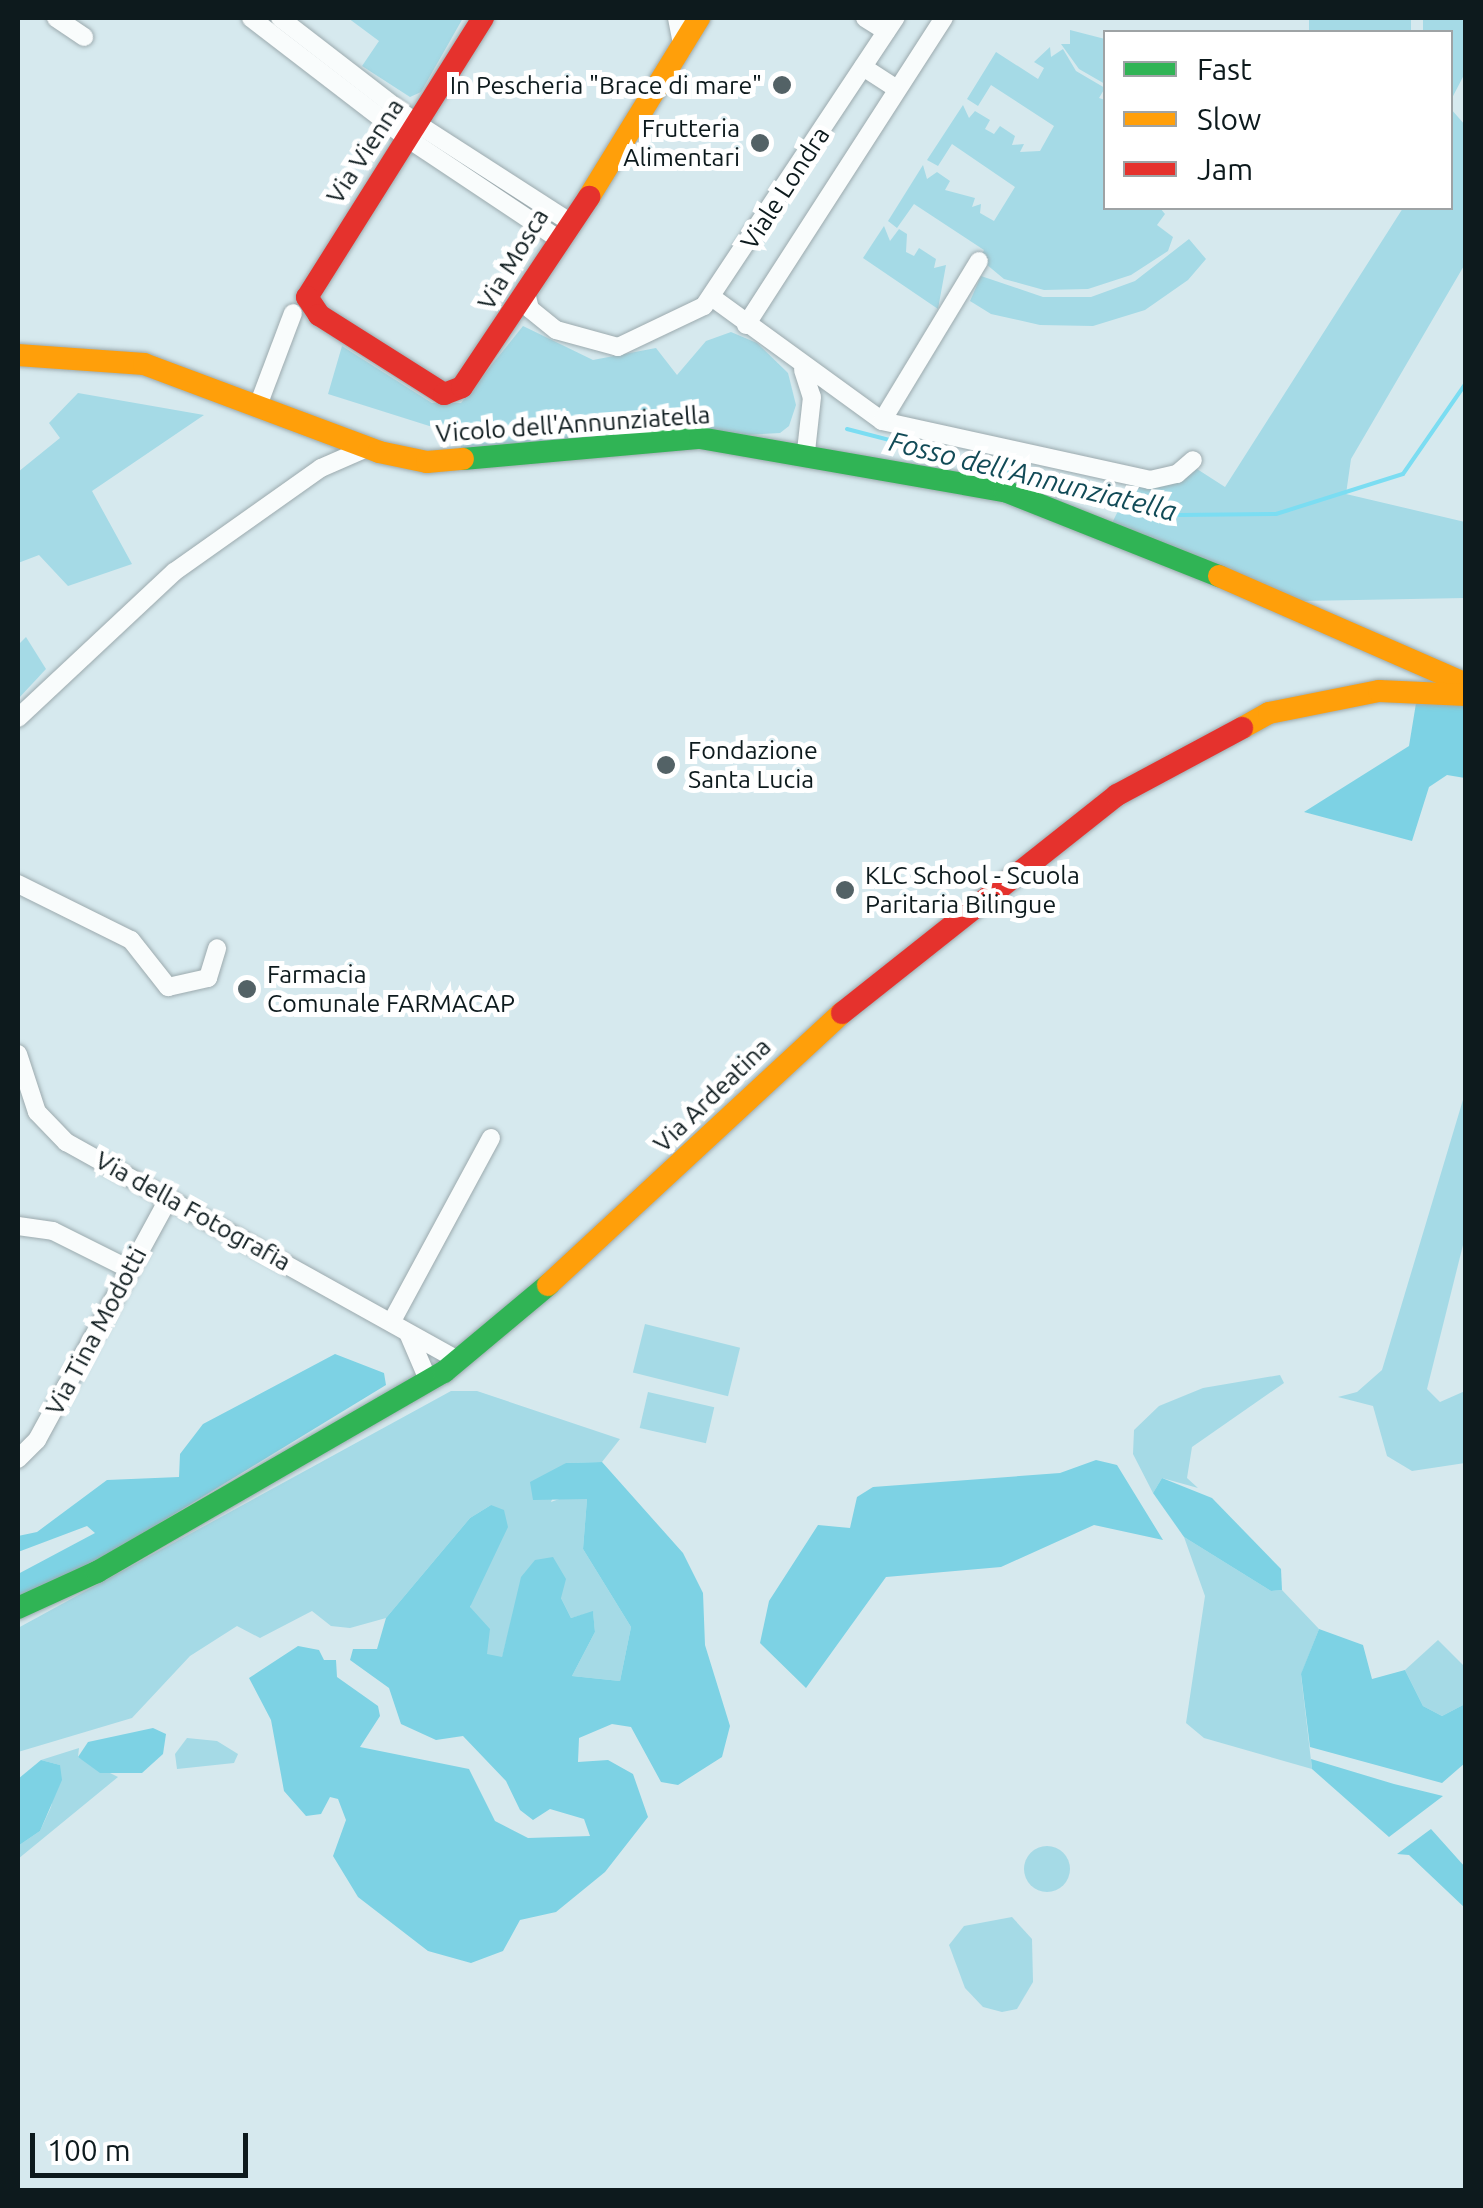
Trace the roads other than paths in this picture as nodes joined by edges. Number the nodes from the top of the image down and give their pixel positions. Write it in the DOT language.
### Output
graph roads {
  1 [pos="56,18"];
  2 [pos="251,18"];
  3 [pos="280,18"];
  4 [pos="483,18"];
  5 [pos="677,18"];
  6 [pos="699,18"];
  7 [pos="866,18"];
  8 [pos="944,18"];
  9 [pos="890,24"];
  10 [pos="84,37"];
  11 [pos="682,44"];
  12 [pos="863,67"];
  13 [pos="897,89"];
  14 [pos="412,130"];
  15 [pos="562,230"];
  16 [pos="979,261"];
  17 [pos="527,297"];
  18 [pos="709,302"];
  19 [pos="293,312"];
  20 [pos="319,315"];
  21 [pos="746,325"];
  22 [pos="18,355"];
  23 [pos="802,370"];
  24 [pos="259,402"];
  25 [pos="882,421"];
  26 [pos="367,448"];
  27 [pos="806,451"];
  28 [pos="1193,460"];
  29 [pos="1466,684"];
  30 [pos="1466,695"];
  31 [pos="18,718"];
  32 [pos="18,884"];
  33 [pos="216,948"];
  34 [pos="18,1054"];
  35 [pos="490,1138"];
  36 [pos="169,1198"];
  37 [pos="18,1226"];
  38 [pos="129,1270"];
  39 [pos="392,1321"];
  40 [pos="408,1332"];
  41 [pos="459,1360"];
  42 [pos="429,1382"];
  43 [pos="18,1459"];
  44 [pos="18,1608"];
  1 -- 10 [label="street"];
  2 -- 14 [label="street"];
  3 -- 14 [label="street"];
  4 -- 14 [label="street, Via Vienna"];
  5 -- 11 [label="street"];
  6 -- 11 [label="street, Via Mosca"];
  7 -- 9 [label="street"];
  8 -- 13 [label="street, Viale Londra"];
  9 -- 12 [label="street, Viale Londra"];
  11 -- 15 [label="street, Via Mosca"];
  12 -- 13 [label="street"];
  12 -- 18 [label="street, Viale Londra"];
  13 -- 21 [label="street, Viale Londra"];
  14 -- 15 [label="street"];
  14 -- 20 [label="street, Via Vienna"];
  15 -- 17 [label="street, Via Mosca"];
  16 -- 25 [label="street"];
  17 -- 18 [label="street"];
  17 -- 20 [label="street, Via Mosca"];
  18 -- 21 [label="street"];
  19 -- 24 [label="street"];
  21 -- 23 [label="street"];
  22 -- 24 [label="street, Vicolo dell'Annunziatella"];
  23 -- 25 [label="street"];
  23 -- 27 [label="street"];
  24 -- 26 [label="street, Vicolo dell'Annunziatella"];
  25 -- 28 [label="street"];
  26 -- 27 [label="street, Vicolo dell'Annunziatella"];
  26 -- 31 [label="street"];
  27 -- 29 [label="street, Vicolo dell'Annunziatella"];
  30 -- 41 [label="street, Via Ardeatina"];
  32 -- 33 [label="street"];
  34 -- 36 [label="street, Via della Fotografia"];
  35 -- 39 [label="street"];
  36 -- 38 [label="street, Via Tina Modotti"];
  36 -- 39 [label="street, Via della Fotografia"];
  37 -- 38 [label="street"];
  38 -- 43 [label="street, Via Tina Modotti"];
  39 -- 40 [label="street, Via della Fotografia"];
  40 -- 41 [label="street, Via della Fotografia"];
  40 -- 42 [label="street"];
  41 -- 42 [label="street, Via Ardeatina"];
  42 -- 44 [label="street, Via Ardeatina"];
}
